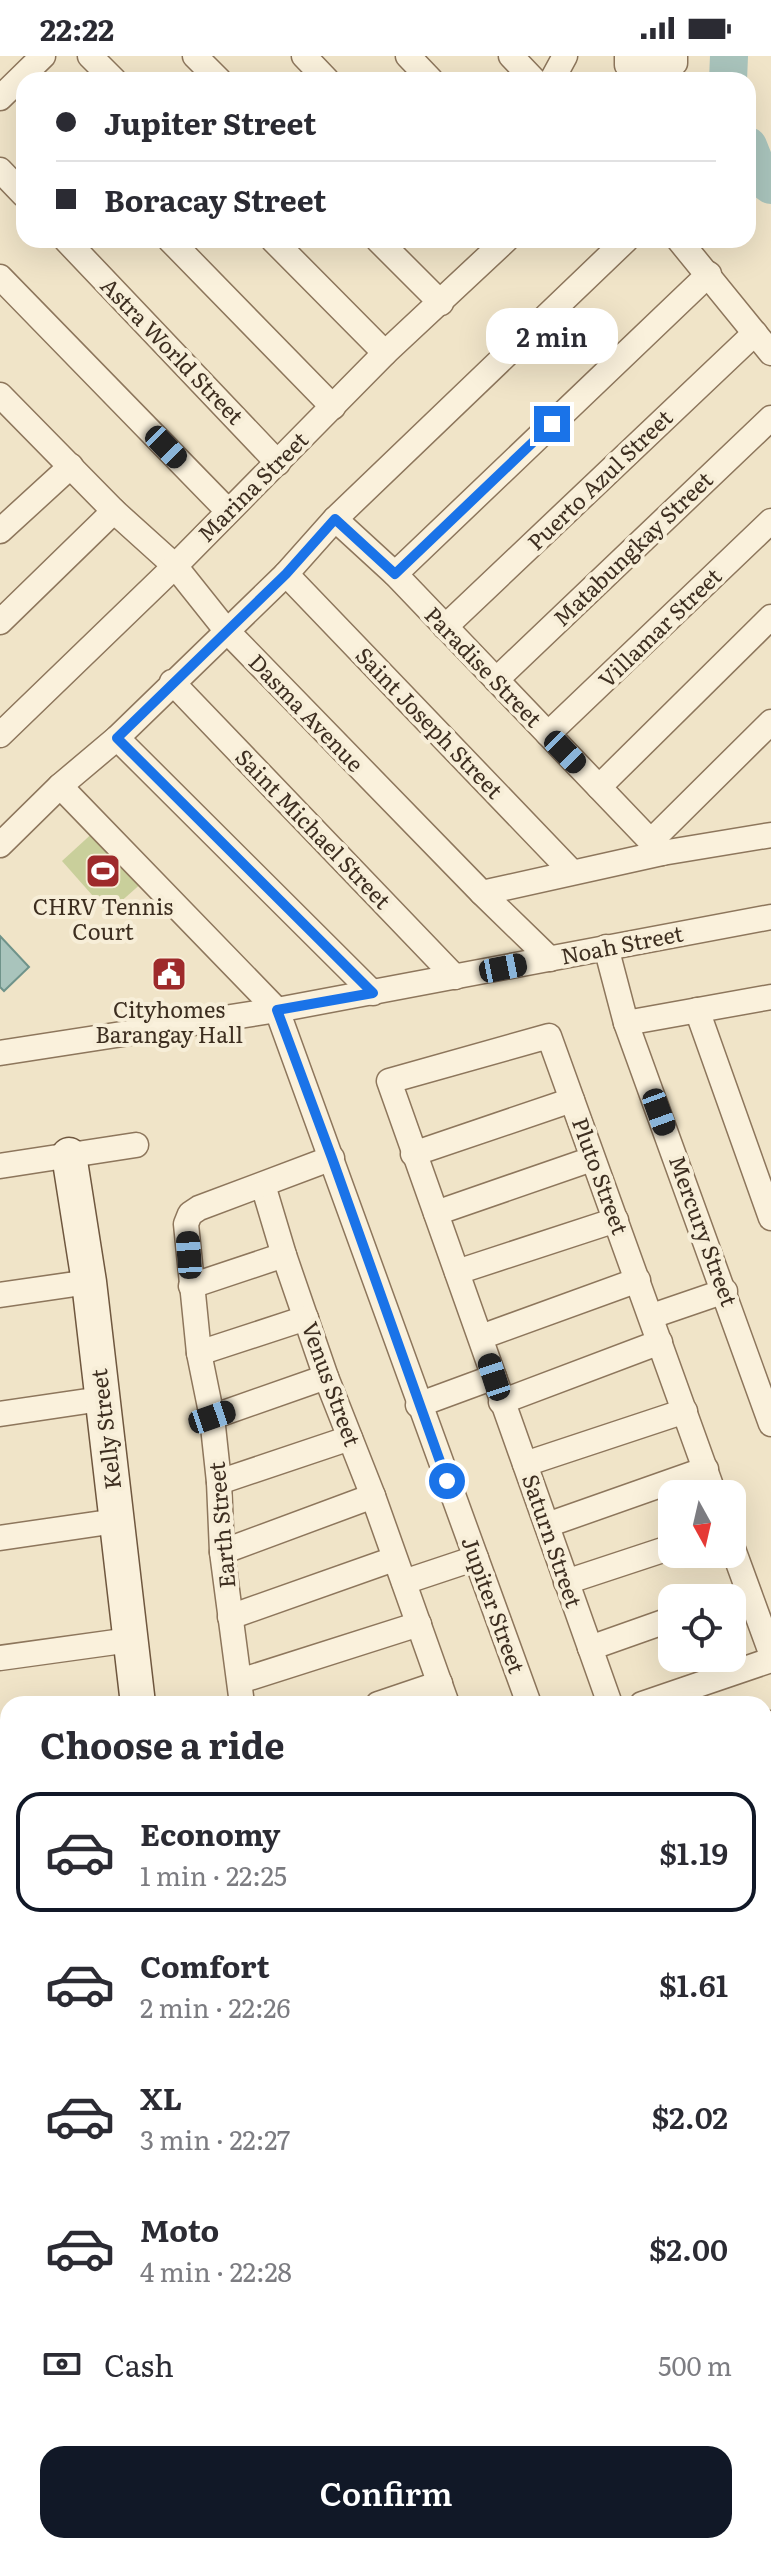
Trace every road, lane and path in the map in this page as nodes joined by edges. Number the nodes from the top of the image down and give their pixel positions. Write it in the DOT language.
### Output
graph roads {
  1 [pos="43,56"];
  2 [pos="90,56"];
  3 [pos="195,56"];
  4 [pos="304,56"];
  5 [pos="408,56"];
  6 [pos="511,56"];
  7 [pos="627,56"];
  8 [pos="675,56"];
  9 [pos="29,72"];
  10 [pos="106,72"];
  11 [pos="211,72"];
  12 [pos="319,72"];
  13 [pos="423,72"];
  14 [pos="526,72"];
  15 [pos="0,170"];
  16 [pos="16,187"];
  17 [pos="74,248"];
  18 [pos="178,248"];
  19 [pos="281,248"];
  20 [pos="386,248"];
  21 [pos="491,248"];
  22 [pos="618,248"];
  23 [pos="686,248"];
  24 [pos="709,274"];
  25 [pos="0,277"];
  26 [pos="441,303"];
  27 [pos="755,333"];
  28 [pos="385,353"];
  29 [pos="771,353"];
  30 [pos="3,404"];
  31 [pos="333,407"];
  32 [pos="771,418"];
  33 [pos="278,463"];
  34 [pos="71,466"];
  35 [pos="114,511"];
  36 [pos="228,511"];
  37 [pos="335,519"];
  38 [pos="771,521"];
  39 [pos="0,531"];
  40 [pos="175,566"];
  41 [pos="286,574"];
  42 [pos="395,574"];
  43 [pos="771,617"];
  44 [pos="0,622"];
  45 [pos="445,627"];
  46 [pos="226,630"];
  47 [pos="496,680"];
  48 [pos="172,682"];
  49 [pos="771,722"];
  50 [pos="548,734"];
  51 [pos="0,735"];
  52 [pos="117,738"];
  53 [pos="60,786"];
  54 [pos="599,787"];
  55 [pos="765,832"];
  56 [pos="0,845"];
  57 [pos="656,847"];
  58 [pos="571,871"];
  59 [pos="482,893"];
  60 [pos="771,917"];
  61 [pos="606,947"];
  62 [pos="550,959"];
  63 [pos="455,977"];
  64 [pos="373,993"];
  65 [pos="769,1003"];
  66 [pos="277,1010"];
  67 [pos="697,1010"];
  68 [pos="626,1023"];
  69 [pos="0,1053"];
  70 [pos="389,1081"];
  71 [pos="572,1100"];
  72 [pos="136,1145"];
  73 [pos="413,1154"];
  74 [pos="69,1155"];
  75 [pos="332,1158"];
  76 [pos="592,1159"];
  77 [pos="0,1166"];
  78 [pos="263,1185"];
  79 [pos="436,1213"];
  80 [pos="771,1218"];
  81 [pos="616,1220"];
  82 [pos="284,1255"];
  83 [pos="457,1272"];
  84 [pos="638,1280"];
  85 [pos="89,1282"];
  86 [pos="191,1286"];
  87 [pos="725,1291"];
  88 [pos="0,1295"];
  89 [pos="652,1316"];
  90 [pos="306,1318"];
  91 [pos="481,1337"];
  92 [pos="660,1342"];
  93 [pos="199,1353"];
  94 [pos="326,1377"];
  95 [pos="494,1377"];
  96 [pos="101,1399"];
  97 [pos="501,1402"];
  98 [pos="418,1405"];
  99 [pos="685,1411"];
  100 [pos="0,1414"];
  101 [pos="212,1417"];
  102 [pos="771,1424"];
  103 [pos="350,1438"];
  104 [pos="525,1464"];
  105 [pos="706,1469"];
  106 [pos="710,1480"];
  107 [pos="219,1482"];
  108 [pos="373,1496"];
  109 [pos="116,1521"];
  110 [pos="547,1525"];
  111 [pos="0,1538"];
  112 [pos="222,1552"];
  113 [pos="658,1552"];
  114 [pos="476,1558"];
  115 [pos="394,1559"];
  116 [pos="404,1582"];
  117 [pos="566,1582"];
  118 [pos="746,1605"];
  119 [pos="230,1617"];
  120 [pos="419,1624"];
  121 [pos="658,1624"];
  122 [pos="130,1640"];
  123 [pos="590,1648"];
  124 [pos="771,1653"];
  125 [pos="0,1658"];
  126 [pos="771,1660"];
  127 [pos="241,1692"];
  128 [pos="444,1694"];
  129 [pos="137,1696"];
  130 [pos="526,1696"];
  131 [pos="607,1696"];
  132 [pos="665,1696"];
  1 -- 9 [label="street"];
  2 -- 10 [label="street"];
  3 -- 11 [label="street"];
  4 -- 12 [label="street"];
  5 -- 13 [label="street"];
  6 -- 14 [label="street"];
  7 -- 8 [label="street"];
  15 -- 16 [label="street"];
  17 -- 33 [label="street, Astra World Street"];
  18 -- 31 [label="street"];
  19 -- 28 [label="street"];
  20 -- 26 [label="street"];
  21 -- 26 [label="street, Marina Street"];
  22 -- 37 [label="street"];
  23 -- 24 [label="street"];
  24 -- 27 [label="street"];
  24 -- 42 [label="street"];
  25 -- 36 [label="street"];
  26 -- 28 [label="street, Marina Street"];
  27 -- 29 [label="street"];
  27 -- 45 [label="street, Puerto Azul Street"];
  28 -- 31 [label="street, Marina Street"];
  30 -- 34 [label="street, Dasma Avenue"];
  31 -- 33 [label="street, Marina Street"];
  32 -- 47 [label="street, Matabungkay Street"];
  33 -- 36 [label="street, Marina Street"];
  34 -- 35 [label="street, Dasma Avenue"];
  34 -- 39 [label="street"];
  35 -- 40 [label="street, Dasma Avenue"];
  35 -- 44 [label="street"];
  36 -- 40 [label="street, Marina Street"];
  37 -- 41 [label="street"];
  37 -- 42 [label="street, Paradise Street"];
  38 -- 50 [label="street, Villamar Street"];
  40 -- 46 [label="street, Dasma Avenue"];
  40 -- 51 [label="street, Marina Street"];
  41 -- 46 [label="street"];
  41 -- 58 [label="street, Saint Joseph Street"];
  42 -- 45 [label="street, Paradise Street"];
  43 -- 54 [label="street"];
  45 -- 47 [label="street, Paradise Street"];
  46 -- 48 [label="street"];
  46 -- 59 [label="street, Dasma Avenue"];
  47 -- 50 [label="street, Paradise Street"];
  48 -- 52 [label="street"];
  48 -- 63 [label="street, Saint Michael Street"];
  49 -- 57 [label="street"];
  50 -- 54 [label="street, Paradise Street"];
  52 -- 53 [label="street"];
  52 -- 64 [label="street"];
  53 -- 56 [label="street"];
  53 -- 66 [label="street"];
  54 -- 57 [label="street, Paradise Street"];
  55 -- 57 [label="street"];
  57 -- 58 [label="street"];
  58 -- 59 [label="street"];
  59 -- 62 [label="street, Dasma Avenue"];
  60 -- 61 [label="street, Noah Street"];
  61 -- 62 [label="street, Noah Street"];
  61 -- 68 [label="street, Mercury Street"];
  62 -- 63 [label="street, Noah Street"];
  63 -- 64 [label="street, Noah Street"];
  64 -- 66 [label="street, Noah Street"];
  65 -- 67 [label="street"];
  66 -- 69 [label="street, Noah Street"];
  66 -- 75 [label="street, Jupiter Street"];
  67 -- 68 [label="street"];
  67 -- 80 [label="street"];
  68 -- 87 [label="street, Mercury Street"];
  70 -- 71 [label="street, Pluto Street"];
  70 -- 73 [label="street, Saturn Street"];
  71 -- 73 [label="street"];
  71 -- 76 [label="street, Pluto Street"];
  72 -- 74 [label="street"];
  73 -- 79 [label="street, Saturn Street"];
  74 -- 77 [label="street"];
  74 -- 85 [label="street, Kelly Street"];
  75 -- 78 [label="street, Earth Street"];
  75 -- 98 [label="street, Jupiter Street"];
  76 -- 79 [label="street"];
  76 -- 81 [label="street, Pluto Street"];
  78 -- 82 [label="street, Venus Street"];
  78 -- 86 [label="street, Earth Street"];
  79 -- 83 [label="street, Saturn Street"];
  81 -- 83 [label="street"];
  81 -- 84 [label="street, Pluto Street"];
  82 -- 86 [label="street"];
  82 -- 90 [label="street, Venus Street"];
  83 -- 91 [label="street, Saturn Street"];
  84 -- 89 [label="street, Pluto Street"];
  84 -- 91 [label="street"];
  85 -- 88 [label="street"];
  85 -- 96 [label="street, Kelly Street"];
  86 -- 93 [label="street, Earth Street"];
  87 -- 89 [label="street"];
  87 -- 102 [label="street, Mercury Street"];
  89 -- 92 [label="street, Pluto Street"];
  90 -- 93 [label="street"];
  90 -- 94 [label="street, Venus Street"];
  91 -- 95 [label="street, Saturn Street"];
  92 -- 97 [label="street"];
  92 -- 99 [label="street, Pluto Street"];
  93 -- 101 [label="street, Earth Street"];
  94 -- 101 [label="street"];
  94 -- 103 [label="street, Venus Street"];
  95 -- 97 [label="street, Saturn Street"];
  95 -- 98 [label="street"];
  96 -- 100 [label="street"];
  96 -- 109 [label="street, Kelly Street"];
  97 -- 104 [label="street, Saturn Street"];
  98 -- 114 [label="street, Jupiter Street"];
  99 -- 104 [label="street"];
  99 -- 105 [label="street, Pluto Street"];
  101 -- 107 [label="street, Earth Street"];
  103 -- 107 [label="street"];
  103 -- 108 [label="street, Venus Street"];
  104 -- 110 [label="street, Saturn Street"];
  105 -- 106 [label="street, Pluto Street"];
  105 -- 110 [label="street"];
  107 -- 112 [label="street, Earth Street"];
  108 -- 112 [label="street"];
  108 -- 115 [label="street, Venus Street"];
  109 -- 111 [label="street"];
  109 -- 122 [label="street, Kelly Street"];
  110 -- 117 [label="street, Saturn Street"];
  112 -- 119 [label="street, Earth Street"];
  113 -- 117 [label="street"];
  114 -- 116 [label="street"];
  114 -- 130 [label="street, Jupiter Street"];
  115 -- 116 [label="street, Venus Street"];
  115 -- 119 [label="street"];
  116 -- 120 [label="street, Venus Street"];
  117 -- 123 [label="street, Saturn Street"];
  118 -- 124 [label="street"];
  119 -- 127 [label="street, Earth Street"];
  120 -- 127 [label="street"];
  120 -- 128 [label="street, Venus Street"];
  121 -- 123 [label="street"];
  122 -- 125 [label="street"];
  122 -- 129 [label="street, Kelly Street"];
  123 -- 131 [label="street, Saturn Street"];
  126 -- 132 [label="street"];
}
